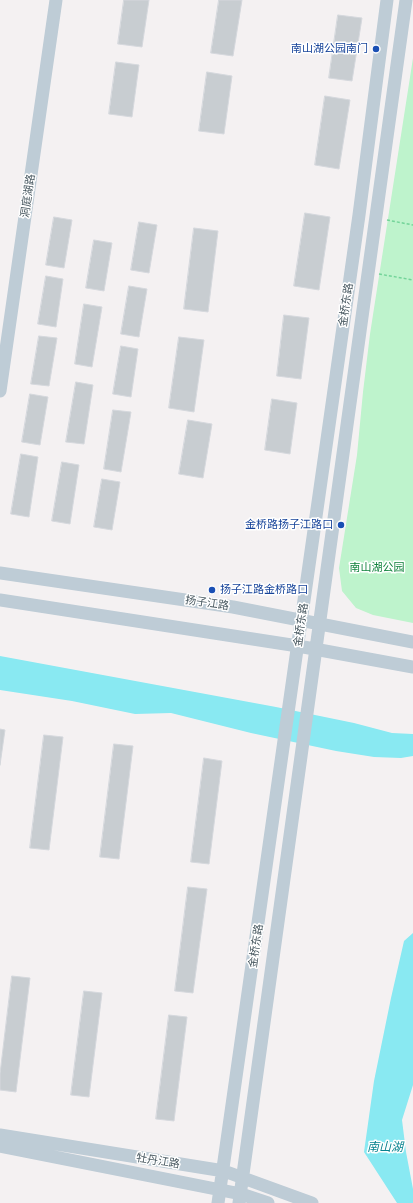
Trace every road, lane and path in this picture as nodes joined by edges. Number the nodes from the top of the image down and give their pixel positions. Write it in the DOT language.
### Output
graph roads {
  1 [pos="56,0"];
  2 [pos="387,0"];
  3 [pos="406,0"];
  4 [pos="375,273"];
  5 [pos="413,280"];
  6 [pos="0,391"];
  7 [pos="0,573"];
  8 [pos="0,600"];
  9 [pos="301,621"];
  10 [pos="320,625"];
  11 [pos="413,642"];
  12 [pos="298,646"];
  13 [pos="317,649"];
  14 [pos="413,667"];
  15 [pos="0,1135"];
  16 [pos="0,1146"];
  17 [pos="224,1171"];
  18 [pos="243,1178"];
  19 [pos="219,1197"];
  20 [pos="240,1199"];
  21 [pos="268,1203"];
  22 [pos="312,1203"];
  1 -- 6 [label="street, 洞庭湖路"];
  2 -- 9 [label="street, 金桥东路"];
  3 -- 10 [label="street, 金桥东路"];
  4 -- 5 [label="path"];
  7 -- 9 [label="street, 扬子江路"];
  8 -- 12 [label="street"];
  9 -- 10 [label="street, 扬子江路"];
  9 -- 12 [label="street, 金桥东路"];
  10 -- 11 [label="street, 扬子江路"];
  10 -- 13 [label="street, 金桥东路"];
  12 -- 13 [label="street"];
  12 -- 17 [label="street, 金桥东路"];
  13 -- 14 [label="street"];
  13 -- 18 [label="street, 金桥东路"];
  15 -- 17 [label="street, 牡丹江路"];
  16 -- 19 [label="street, 牡丹江路"];
  17 -- 18 [label="street, 牡丹江路"];
  17 -- 19 [label="street, 金桥东路"];
  18 -- 20 [label="street, 金桥东路"];
  18 -- 22 [label="street, 牡丹江路"];
  19 -- 20 [label="street, 牡丹江路"];
  20 -- 21 [label="street, 牡丹江路"];
}
